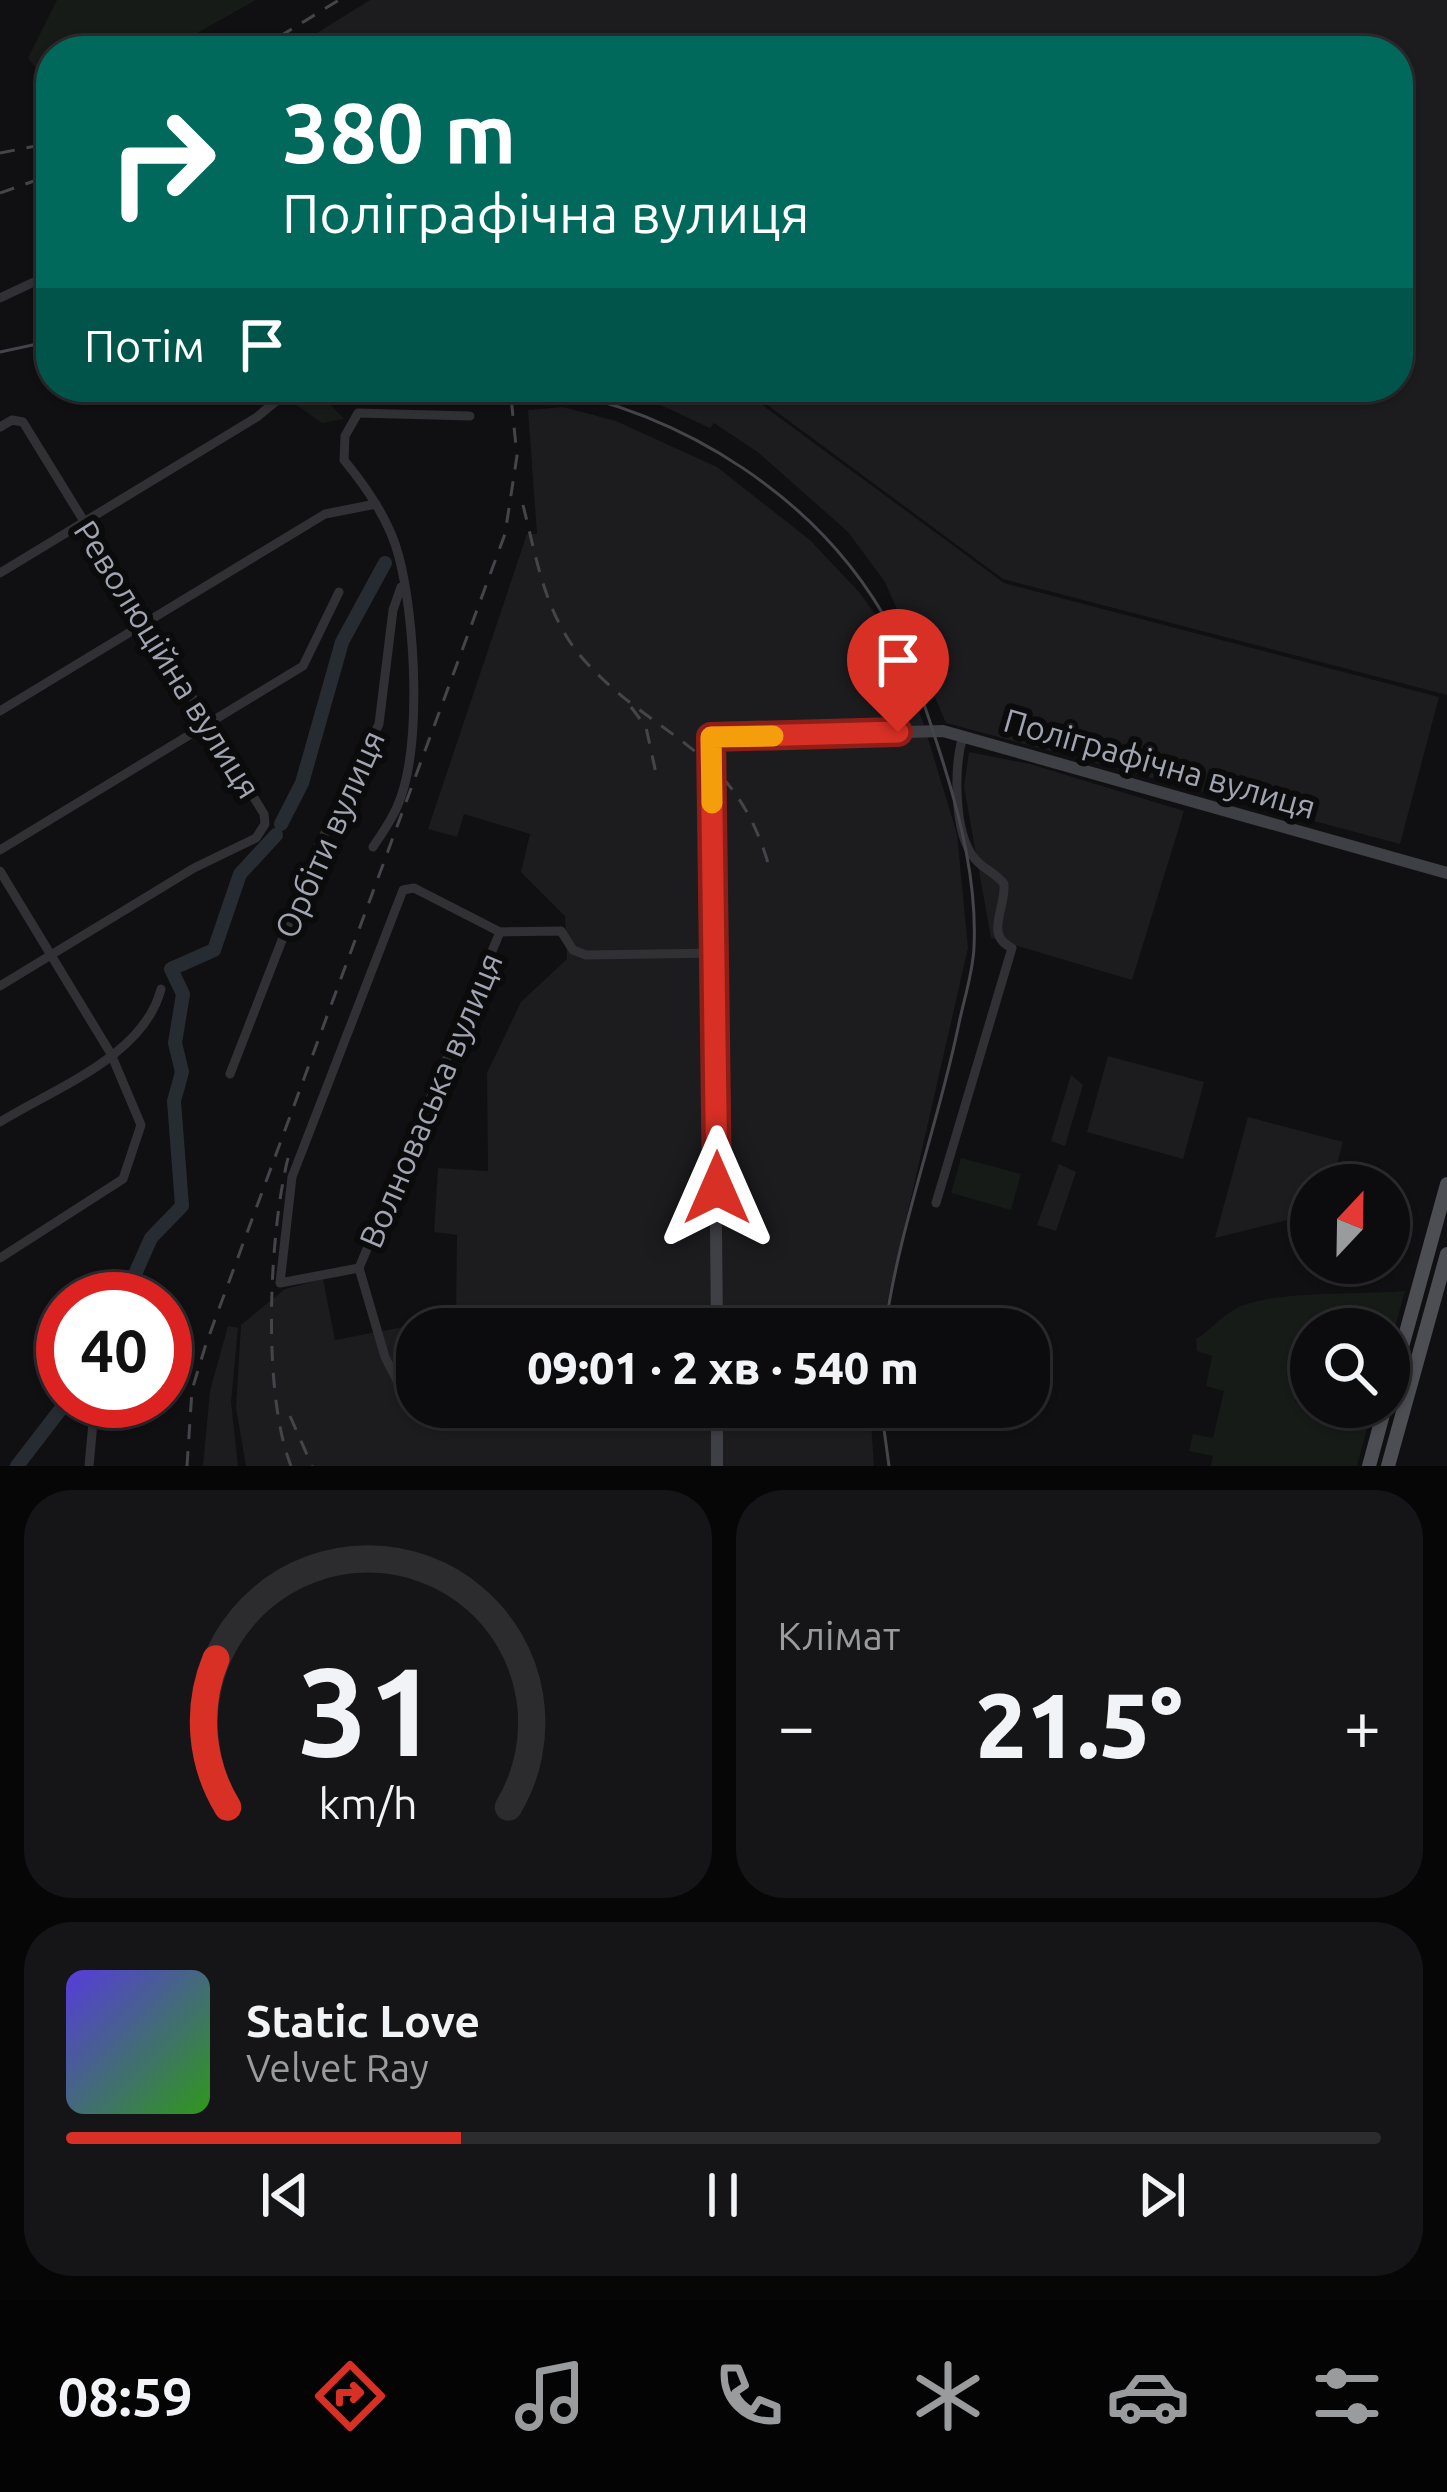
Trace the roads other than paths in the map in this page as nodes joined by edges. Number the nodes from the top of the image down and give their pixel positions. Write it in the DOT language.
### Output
graph roads {
  1 [pos="36,281"];
  2 [pos="0,298"];
  3 [pos="275,402"];
  4 [pos="470,416"];
  5 [pos="0,428"];
  6 [pos="376,504"];
  7 [pos="83,523"];
  8 [pos="0,573"];
  9 [pos="401,586"];
  10 [pos="339,592"];
  11 [pos="146,621"];
  12 [pos="0,711"];
  13 [pos="207,722"];
  14 [pos="963,736"];
  15 [pos="373,848"];
  16 [pos="0,850"];
  17 [pos="0,872"];
  18 [pos="1447,872"];
  19 [pos="500,932"];
  20 [pos="717,953"];
  21 [pos="52,954"];
  22 [pos="0,986"];
  23 [pos="161,989"];
  24 [pos="111,1054"];
  25 [pos="230,1074"];
  26 [pos="0,1122"];
  27 [pos="1447,1184"];
  28 [pos="936,1203"];
  29 [pos="1447,1254"];
  30 [pos="0,1258"];
  31 [pos="359,1268"];
  32 [pos="717,1308"];
  33 [pos="1410,1318"];
  34 [pos="396,1379"];
  35 [pos="93,1428"];
  36 [pos="717,1428"];
  37 [pos="1379,1428"];
  38 [pos="89,1466"];
  39 [pos="717,1466"];
  40 [pos="1369,1466"];
  41 [pos="1388,1466"];
  1 -- 2 [label="street"];
  3 -- 7 [label="street"];
  4 -- 6 [label="street"];
  5 -- 7 [label="street, Революційна вулиця"];
  6 -- 9 [label="street"];
  6 -- 11 [label="street"];
  7 -- 8 [label="street"];
  7 -- 11 [label="street, Революційна вулиця"];
  9 -- 15 [label="street"];
  9 -- 25 [label="street, Орбіти вулиця"];
  10 -- 13 [label="street"];
  11 -- 12 [label="street"];
  11 -- 13 [label="street, Революційна вулиця"];
  13 -- 16 [label="street"];
  13 -- 21 [label="street, Революційна вулиця"];
  14 -- 18 [label="street, Поліграфічна вулиця"];
  14 -- 20 [label="street, Поліграфічна вулиця"];
  14 -- 28 [label="street"];
  17 -- 21 [label="street"];
  19 -- 20 [label="street"];
  19 -- 31 [label="street, Волноваська вулиця"];
  19 -- 31 [label="street"];
  20 -- 32 [label="street"];
  21 -- 22 [label="street, Революційна вулиця"];
  21 -- 24 [label="street"];
  23 -- 24 [label="street"];
  24 -- 26 [label="street"];
  24 -- 30 [label="street"];
  27 -- 33 [label="main road"];
  29 -- 41 [label="main road"];
  31 -- 34 [label="street, Волноваська вулиця"];
  35 -- 38 [label="street"];
  36 -- 39 [label="street"];
  37 -- 40 [label="main road"];
}
